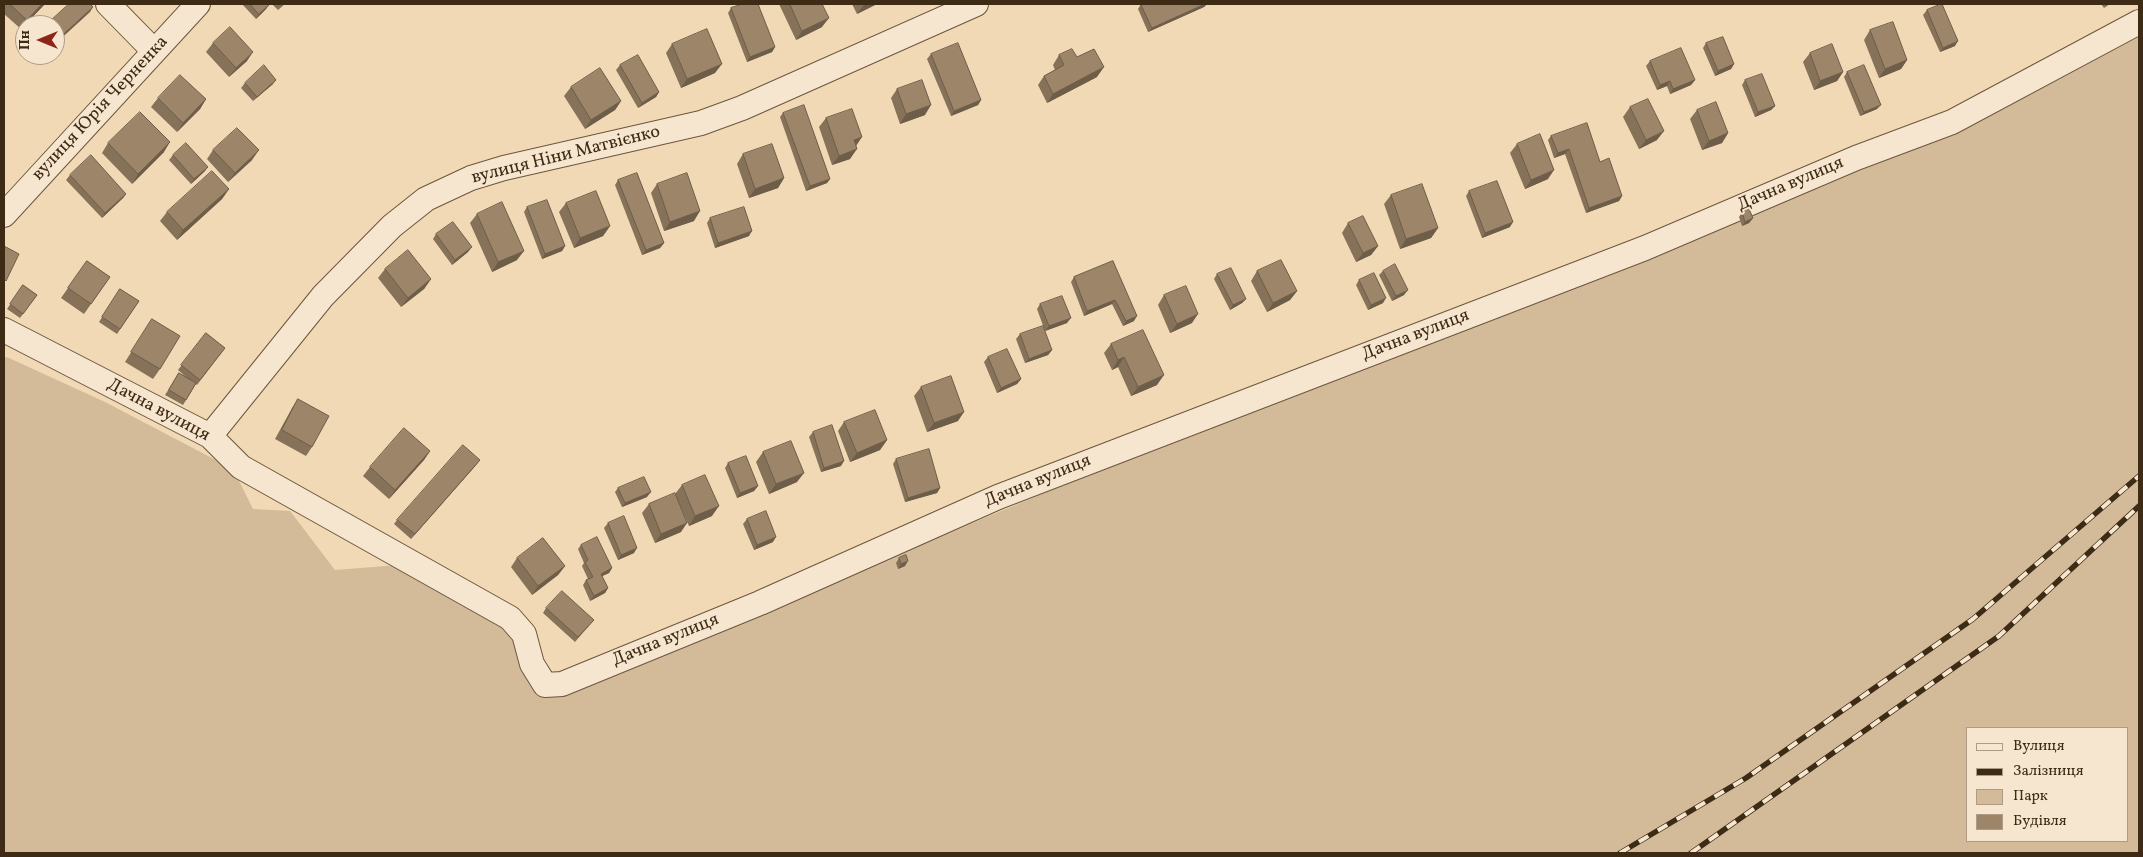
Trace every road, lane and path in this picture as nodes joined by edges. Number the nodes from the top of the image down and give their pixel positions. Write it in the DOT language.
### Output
graph roads {
  1 [pos="108,4"];
  2 [pos="198,4"];
  3 [pos="976,4"];
  4 [pos="2139,22"];
  5 [pos="154,51"];
  6 [pos="4,215"];
  7 [pos="4,330"];
  8 [pos="210,436"];
  1 -- 5 [label="street"];
  2 -- 5 [label="street, вулиця Юрія Черненка"];
  3 -- 8 [label="street, вулиця Ніни Матвієнко"];
  4 -- 8 [label="street, Дачна вулиця"];
  5 -- 6 [label="street, вулиця Юрія Черненка"];
  7 -- 8 [label="street, Дачна вулиця"];
}
